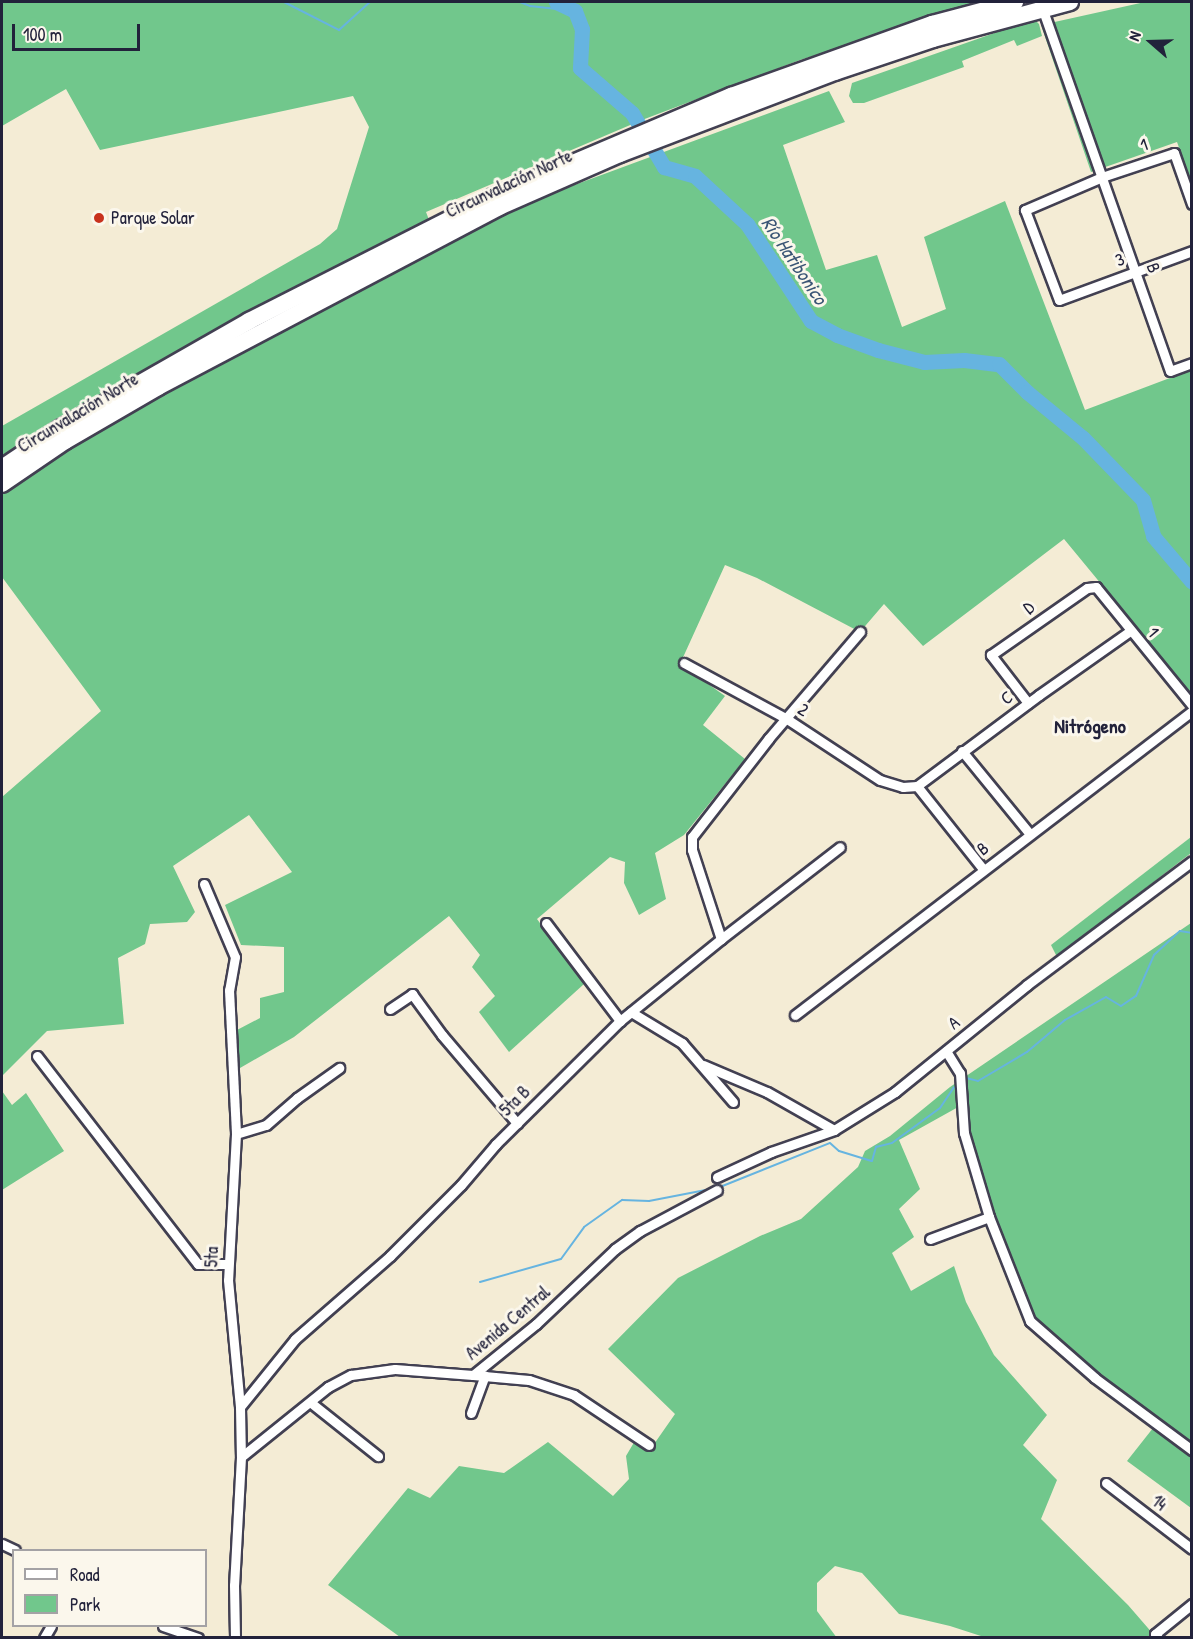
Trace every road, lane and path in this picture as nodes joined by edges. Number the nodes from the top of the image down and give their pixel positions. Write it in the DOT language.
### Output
graph roads {
  1 [pos="1015,2"];
  2 [pos="1070,2"];
  3 [pos="1041,5"];
  4 [pos="833,66"];
  5 [pos="618,149"];
  6 [pos="1102,177"];
  7 [pos="1191,204"];
  8 [pos="1191,250"];
  9 [pos="1137,271"];
  10 [pos="1059,300"];
  11 [pos="1191,363"];
  12 [pos="2,468"];
  13 [pos="2,484"];
  14 [pos="1087,588"];
  15 [pos="1130,631"];
  16 [pos="860,632"];
  17 [pos="684,663"];
  18 [pos="1028,703"];
  19 [pos="1191,705"];
  20 [pos="1191,711"];
  21 [pos="787,719"];
  22 [pos="962,751"];
  23 [pos="917,786"];
  24 [pos="1030,834"];
  25 [pos="840,847"];
  26 [pos="1191,861"];
  27 [pos="983,869"];
  28 [pos="204,884"];
  29 [pos="546,923"];
  30 [pos="721,939"];
  31 [pos="390,1009"];
  32 [pos="631,1012"];
  33 [pos="795,1015"];
  34 [pos="620,1021"];
  35 [pos="946,1051"];
  36 [pos="38,1056"];
  37 [pos="703,1065"];
  38 [pos="339,1068"];
  39 [pos="734,1102"];
  40 [pos="517,1123"];
  41 [pos="834,1130"];
  42 [pos="236,1134"];
  43 [pos="717,1177"];
  44 [pos="717,1190"];
  45 [pos="989,1217"];
  46 [pos="930,1239"];
  47 [pos="228,1264"];
  48 [pos="473,1375"];
  49 [pos="485,1375"];
  50 [pos="310,1402"];
  51 [pos="240,1407"];
  52 [pos="471,1413"];
  53 [pos="649,1445"];
  54 [pos="1191,1450"];
  55 [pos="378,1456"];
  56 [pos="241,1457"];
  57 [pos="1106,1483"];
  58 [pos="1191,1549"];
  59 [pos="1191,1604"];
  60 [pos="166,1627"];
  61 [pos="1157,1636"];
  62 [pos="198,1638"];
  63 [pos="235,1638"];
  1 -- 4 [label="highway, Circunvalación Norte"];
  2 -- 3 [label="highway, Circunvalación Norte"];
  3 -- 4 [label="highway, Circunvalación Norte"];
  3 -- 6 [label="street, B"];
  4 -- 5 [label="highway, Circunvalación Norte"];
  5 -- 12 [label="highway, Circunvalación Norte"];
  5 -- 13 [label="highway, Circunvalación Norte"];
  6 -- 7 [label="street, 1"];
  6 -- 9 [label="street, B"];
  6 -- 10 [label="street, 1"];
  8 -- 9 [label="street, 3"];
  9 -- 10 [label="street, 3"];
  9 -- 11 [label="street, B"];
  14 -- 15 [label="street, 1"];
  14 -- 18 [label="street, D"];
  15 -- 18 [label="street, C"];
  15 -- 19 [label="street, 1"];
  16 -- 21 [label="street"];
  17 -- 21 [label="street, 2"];
  18 -- 22 [label="street, C"];
  20 -- 24 [label="street, B"];
  21 -- 23 [label="street, 2"];
  21 -- 30 [label="street"];
  22 -- 23 [label="street, C"];
  22 -- 24 [label="street"];
  23 -- 27 [label="street"];
  24 -- 27 [label="street, B"];
  25 -- 30 [label="street, 5ta B"];
  26 -- 35 [label="street, A"];
  27 -- 33 [label="street, B"];
  28 -- 42 [label="street, 5ta"];
  29 -- 34 [label="street"];
  30 -- 32 [label="street, 5ta B"];
  31 -- 40 [label="street"];
  32 -- 34 [label="street, 5ta B"];
  32 -- 37 [label="street"];
  34 -- 40 [label="street, 5ta B"];
  35 -- 41 [label="street, A"];
  35 -- 45 [label="street"];
  36 -- 47 [label="street"];
  37 -- 39 [label="street"];
  37 -- 41 [label="street"];
  38 -- 42 [label="street"];
  40 -- 51 [label="street, 5ta B"];
  41 -- 43 [label="street, A"];
  42 -- 47 [label="street, 5ta"];
  44 -- 48 [label="street, Avenida Central"];
  45 -- 46 [label="street"];
  45 -- 54 [label="street"];
  47 -- 51 [label="street, 5ta"];
  48 -- 49 [label="street"];
  48 -- 50 [label="street, Avenida Central"];
  49 -- 52 [label="street"];
  49 -- 53 [label="street"];
  50 -- 55 [label="street"];
  50 -- 56 [label="street, Avenida Central"];
  51 -- 56 [label="street, 5ta"];
  56 -- 63 [label="street, 5ta"];
  57 -- 58 [label="street, 14"];
  59 -- 61 [label="street"];
  60 -- 62 [label="street"];
}
